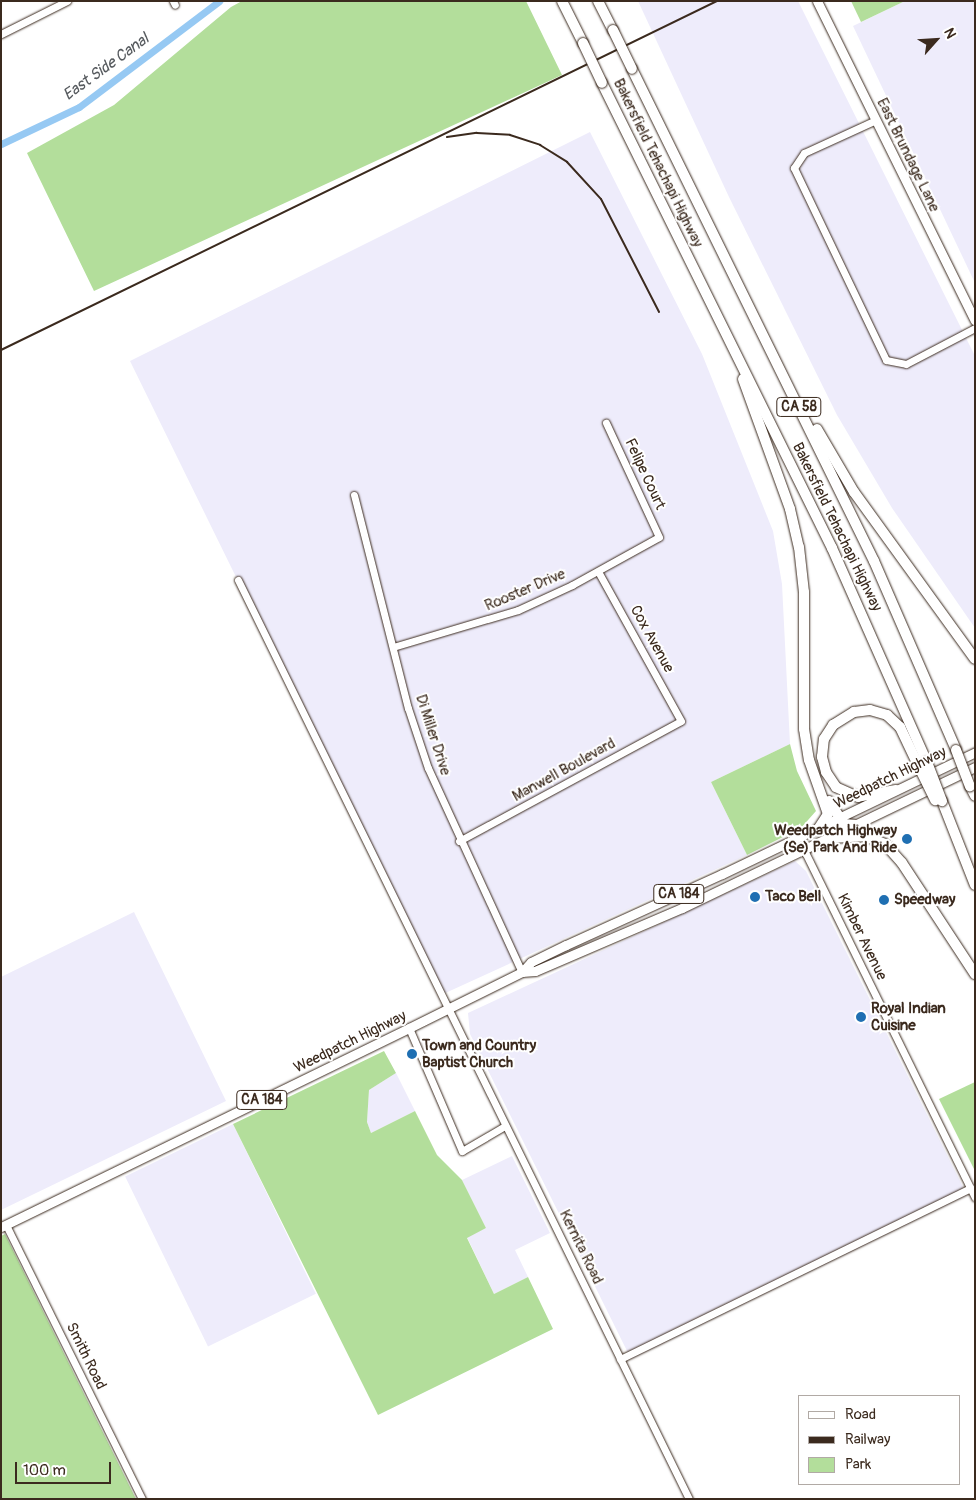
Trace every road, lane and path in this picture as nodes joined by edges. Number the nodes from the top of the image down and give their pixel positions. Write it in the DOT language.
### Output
graph roads {
  1 [pos="68,1"];
  2 [pos="562,1"];
  3 [pos="598,1"];
  4 [pos="817,1"];
  5 [pos="1,34"];
  6 [pos="876,120"];
  7 [pos="738,286"];
  8 [pos="975,320"];
  9 [pos="975,328"];
  10 [pos="739,361"];
  11 [pos="606,423"];
  12 [pos="354,495"];
  13 [pos="659,537"];
  14 [pos="598,571"];
  15 [pos="238,580"];
  16 [pos="393,647"];
  17 [pos="975,658"];
  18 [pos="681,721"];
  19 [pos="975,752"];
  20 [pos="923,765"];
  21 [pos="975,767"];
  22 [pos="972,784"];
  23 [pos="821,790"];
  24 [pos="896,790"];
  25 [pos="975,796"];
  26 [pos="838,818"];
  27 [pos="856,825"];
  28 [pos="819,828"];
  29 [pos="830,838"];
  30 [pos="459,841"];
  31 [pos="804,850"];
  32 [pos="975,885"];
  33 [pos="522,972"];
  34 [pos="975,974"];
  35 [pos="448,1008"];
  36 [pos="409,1028"];
  37 [pos="506,1126"];
  38 [pos="970,1188"];
  39 [pos="975,1197"];
  40 [pos="4,1226"];
  41 [pos="620,1359"];
  42 [pos="142,1499"];
  43 [pos="689,1499"];
  1 -- 5 [label="street"];
  2 -- 10 [label="highway, Bakersfield Tehachapi Highway / CA 58, bridge"];
  3 -- 7 [label="highway, Bakersfield Tehachapi Highway / CA 58, bridge"];
  4 -- 6 [label="main road, East Brundage Lane"];
  6 -- 8 [label="main road, East Brundage Lane"];
  6 -- 9 [label="street"];
  7 -- 17 [label="highway"];
  7 -- 22 [label="highway, Bakersfield Tehachapi Highway / CA 58, bridge"];
  10 -- 20 [label="highway, Bakersfield Tehachapi Highway / CA 58"];
  10 -- 23 [label="highway"];
  11 -- 13 [label="street, Felipe Court"];
  12 -- 16 [label="street, Di Miller Drive"];
  13 -- 14 [label="street, Rooster Drive"];
  14 -- 16 [label="street, Rooster Drive"];
  14 -- 18 [label="street, Cox Avenue"];
  15 -- 35 [label="street, Kernita Road"];
  16 -- 30 [label="street, Di Miller Drive"];
  18 -- 30 [label="street, Manwell Boulevard"];
  19 -- 24 [label="main road, Weedpatch Highway / CA 184"];
  20 -- 24 [label="highway"];
  20 -- 32 [label="highway, Bakersfield Tehachapi Highway / CA 58, bridge"];
  21 -- 27 [label="main road, Weedpatch Highway / CA 184"];
  22 -- 25 [label="highway"];
  23 -- 26 [label="highway"];
  23 -- 28 [label="highway"];
  24 -- 26 [label="main road, Weedpatch Highway / CA 184"];
  26 -- 27 [label="highway"];
  26 -- 28 [label="main road, Weedpatch Highway / CA 184"];
  27 -- 29 [label="main road, Weedpatch Highway / CA 184"];
  28 -- 33 [label="main road, Weedpatch Highway / CA 184"];
  29 -- 31 [label="main road, Weedpatch Highway / CA 184"];
  29 -- 34 [label="highway"];
  30 -- 33 [label="street, Di Miller Drive"];
  31 -- 33 [label="main road, Weedpatch Highway / CA 184"];
  31 -- 38 [label="street, Kimber Avenue"];
  33 -- 35 [label="main road, Weedpatch Highway / CA 184"];
  35 -- 36 [label="main road, Weedpatch Highway / CA 184"];
  35 -- 37 [label="street, Kernita Road"];
  36 -- 37 [label="street"];
  36 -- 40 [label="main road, Weedpatch Highway / CA 184"];
  37 -- 41 [label="street, Kernita Road"];
  38 -- 39 [label="street, Kimber Avenue"];
  38 -- 41 [label="street"];
  40 -- 42 [label="street, Smith Road"];
  41 -- 43 [label="street, Kernita Road"];
}
